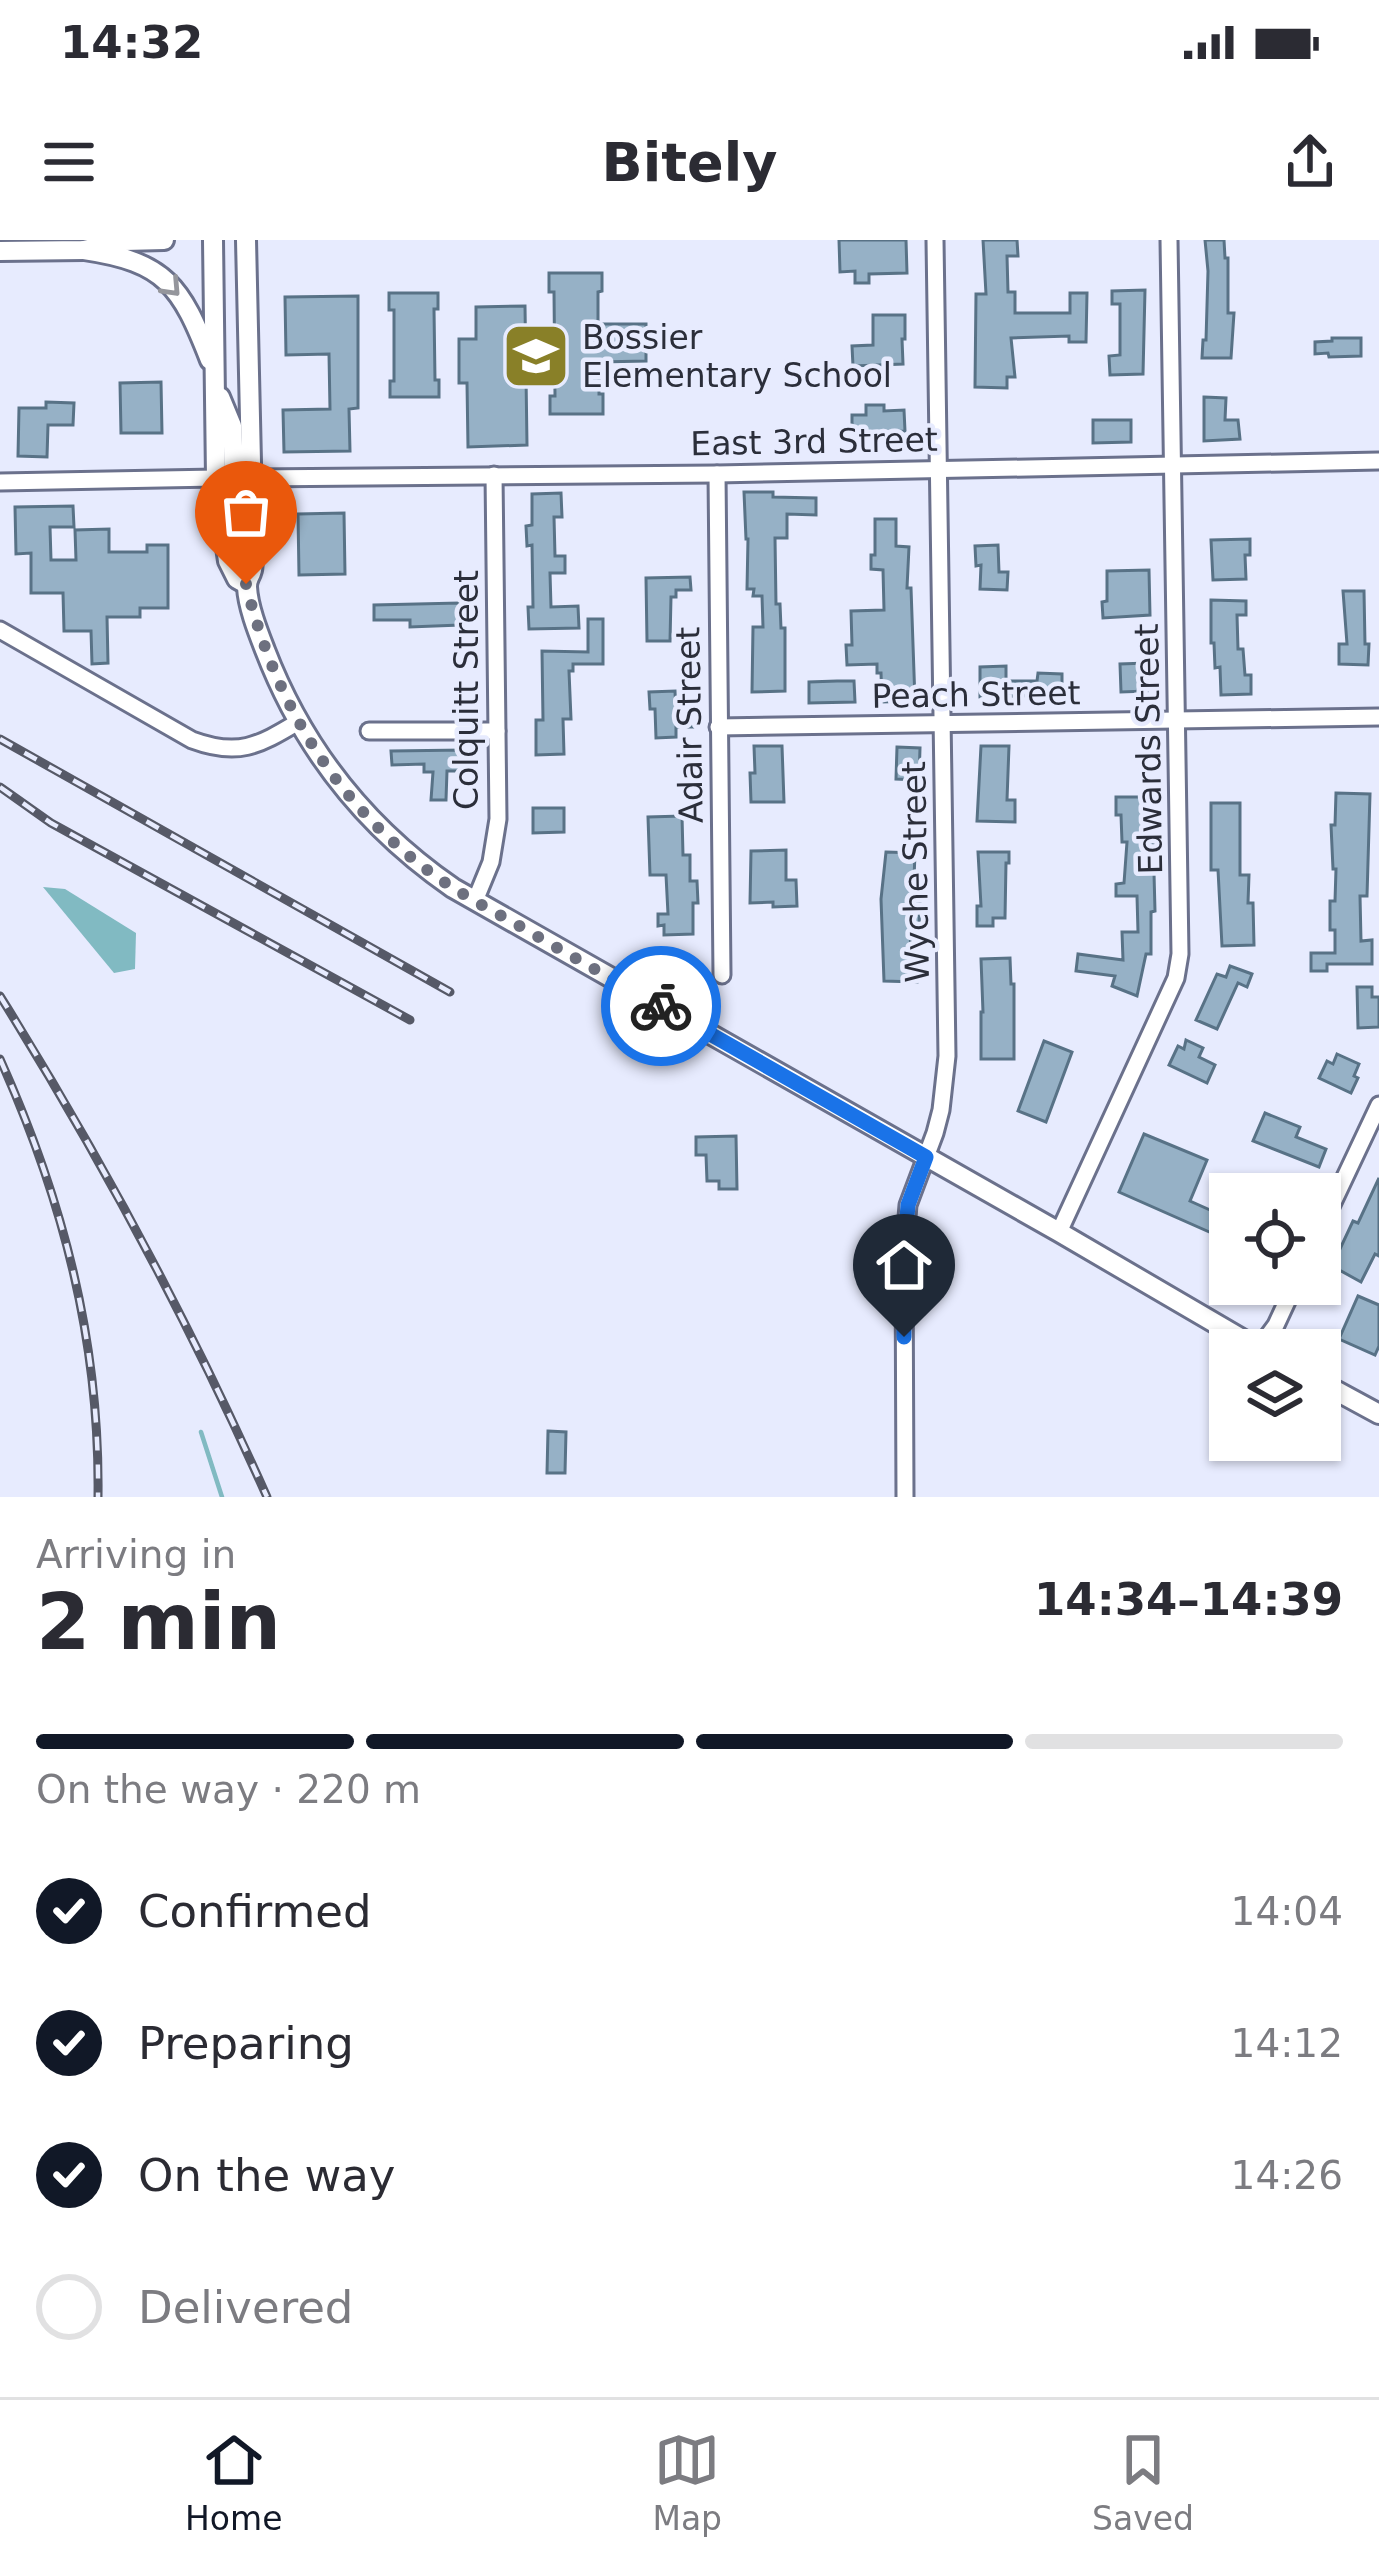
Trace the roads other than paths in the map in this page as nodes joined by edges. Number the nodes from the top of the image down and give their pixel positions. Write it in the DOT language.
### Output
graph roads {
  1 [pos="164,240"];
  2 [pos="214,240"];
  3 [pos="245,240"];
  4 [pos="934,240"];
  5 [pos="1169,240"];
  6 [pos="84,250"];
  7 [pos="0,251"];
  8 [pos="216,382"];
  9 [pos="1379,461"];
  10 [pos="1173,465"];
  11 [pos="939,468"];
  12 [pos="717,474"];
  13 [pos="494,475"];
  14 [pos="216,478"];
  15 [pos="250,478"];
  16 [pos="0,482"];
  17 [pos="253,551"];
  18 [pos="246,584"];
  19 [pos="0,630"];
  20 [pos="1379,717"];
  21 [pos="298,722"];
  22 [pos="1178,722"];
  23 [pos="942,724"];
  24 [pos="718,727"];
  25 [pos="369,731"];
  26 [pos="497,731"];
  27 [pos="475,901"];
  28 [pos="722,975"];
  29 [pos="1379,1105"];
  30 [pos="926,1157"];
  31 [pos="1341,1186"];
  32 [pos="1059,1232"];
  33 [pos="1226,1329"];
  34 [pos="1341,1393"];
  35 [pos="1379,1414"];
  36 [pos="905,1497"];
  1 -- 6 [label="main road"];
  2 -- 8 [label="main road"];
  3 -- 15 [label="main road"];
  4 -- 11 [label="street, Wyche Street"];
  5 -- 10 [label="street, Edwards Street"];
  6 -- 7 [label="main road"];
  6 -- 8 [label="main road, one-way"];
  8 -- 14 [label="main road"];
  8 -- 15 [label="main road"];
  9 -- 10 [label="street, East 3rd Street"];
  10 -- 11 [label="street, East 3rd Street"];
  10 -- 22 [label="street, Edwards Street"];
  11 -- 12 [label="street, East 3rd Street"];
  11 -- 23 [label="street, Wyche Street"];
  12 -- 13 [label="street, East 3rd Street"];
  12 -- 24 [label="street, Adair Street"];
  13 -- 15 [label="street, East 3rd Street"];
  13 -- 26 [label="street, Colquitt Street"];
  14 -- 16 [label="street"];
  14 -- 17 [label="main road"];
  14 -- 18 [label="main road"];
  15 -- 17 [label="main road"];
  17 -- 18 [label="main road"];
  18 -- 21 [label="main road"];
  19 -- 21 [label="street"];
  20 -- 22 [label="street, Peach Street"];
  21 -- 27 [label="main road"];
  22 -- 23 [label="street, Peach Street"];
  22 -- 32 [label="street, Edwards Street"];
  23 -- 24 [label="street, Peach Street"];
  23 -- 30 [label="street, Wyche Street"];
  24 -- 28 [label="street, Adair Street"];
  25 -- 26 [label="street"];
  26 -- 27 [label="street, Colquitt Street"];
  27 -- 30 [label="main road"];
  29 -- 31 [label="street"];
  30 -- 32 [label="main road"];
  30 -- 36 [label="street, Wyche Street"];
  32 -- 33 [label="main road"];
  34 -- 35 [label="main road"];
}
